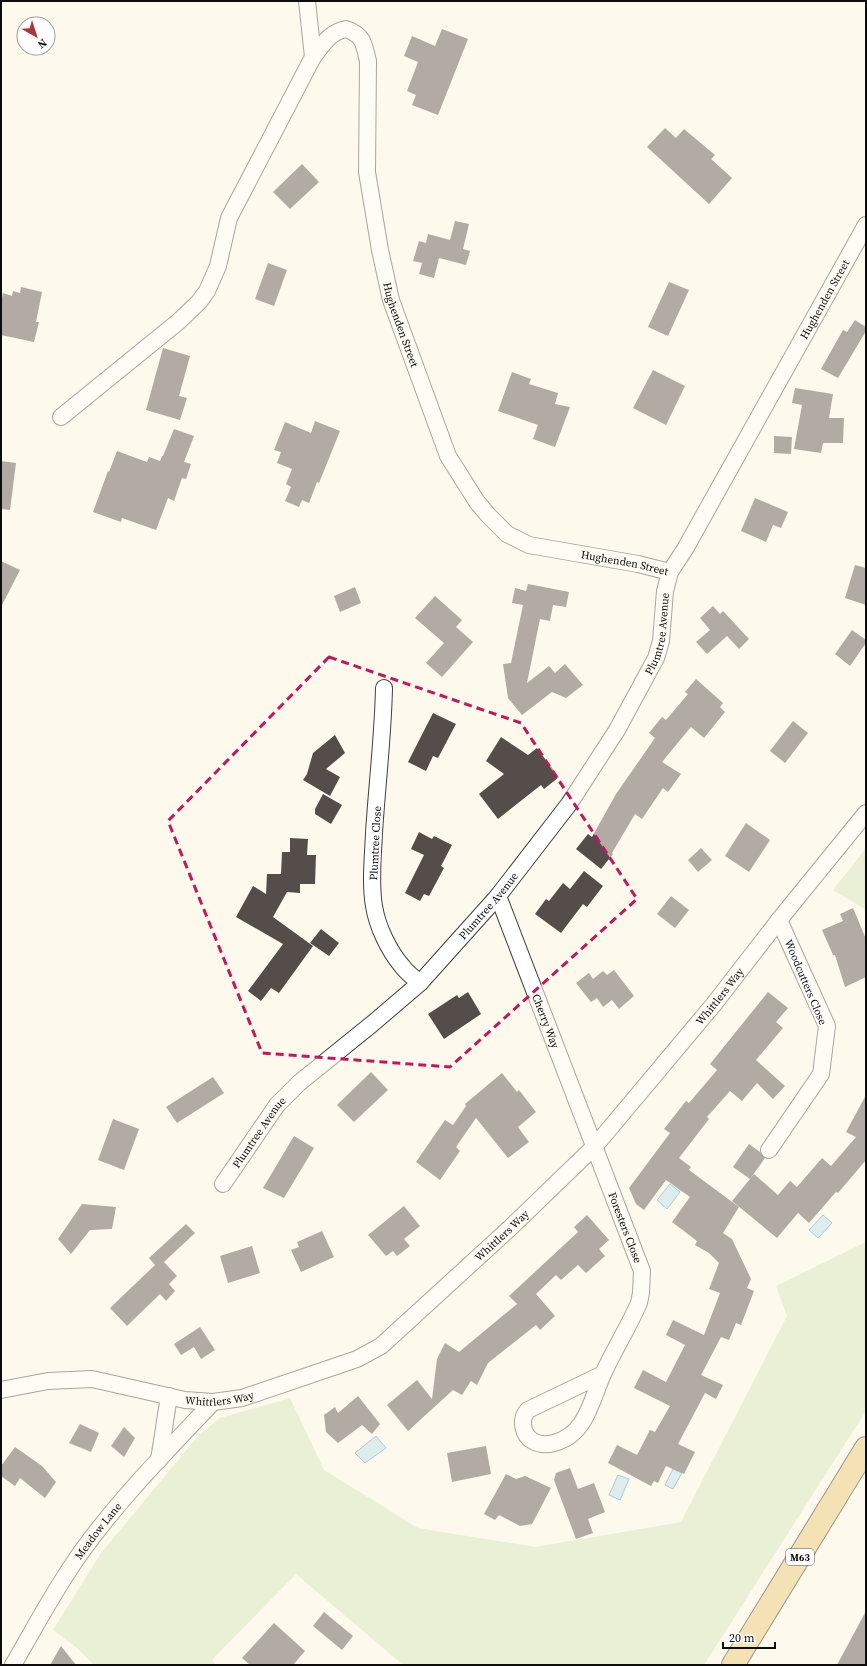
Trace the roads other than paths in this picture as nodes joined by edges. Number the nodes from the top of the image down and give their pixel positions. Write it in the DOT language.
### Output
graph roads {
  1 [pos="307,1"];
  2 [pos="313,56"];
  3 [pos="866,226"];
  4 [pos="61,417"];
  5 [pos="670,572"];
  6 [pos="384,688"];
  7 [pos="866,813"];
  8 [pos="498,896"];
  9 [pos="779,920"];
  10 [pos="420,983"];
  11 [pos="595,1146"];
  12 [pos="769,1150"];
  13 [pos="224,1184"];
  14 [pos="603,1374"];
  15 [pos="1,1390"];
  16 [pos="169,1396"];
  17 [pos="213,1402"];
  18 [pos="866,1448"];
  19 [pos="160,1460"];
  20 [pos="13,1665"];
  21 [pos="733,1665"];
  1 -- 2 [label="street"];
  2 -- 4 [label="street, Hughenden Street"];
  2 -- 5 [label="street, Hughenden Street"];
  3 -- 5 [label="street, Hughenden Street"];
  5 -- 8 [label="street, Plumtree Avenue"];
  6 -- 10 [label="street, Plumtree Close"];
  7 -- 9 [label="street, Whittlers Way"];
  8 -- 10 [label="street, Plumtree Avenue"];
  8 -- 11 [label="street, Cherry Way"];
  9 -- 11 [label="street, Whittlers Way"];
  9 -- 12 [label="street, Woodcutters Close"];
  10 -- 13 [label="street, Plumtree Avenue"];
  11 -- 14 [label="street, Foresters Close"];
  11 -- 17 [label="street, Whittlers Way"];
  14 -- 14 [label="street, Foresters Close"];
  15 -- 16 [label="street, Whittlers Way"];
  16 -- 17 [label="street, Whittlers Way"];
  16 -- 19 [label="street"];
  17 -- 19 [label="street, Meadow Lane"];
  18 -- 21 [label="main road, M63"];
  19 -- 20 [label="street, Meadow Lane"];
}
